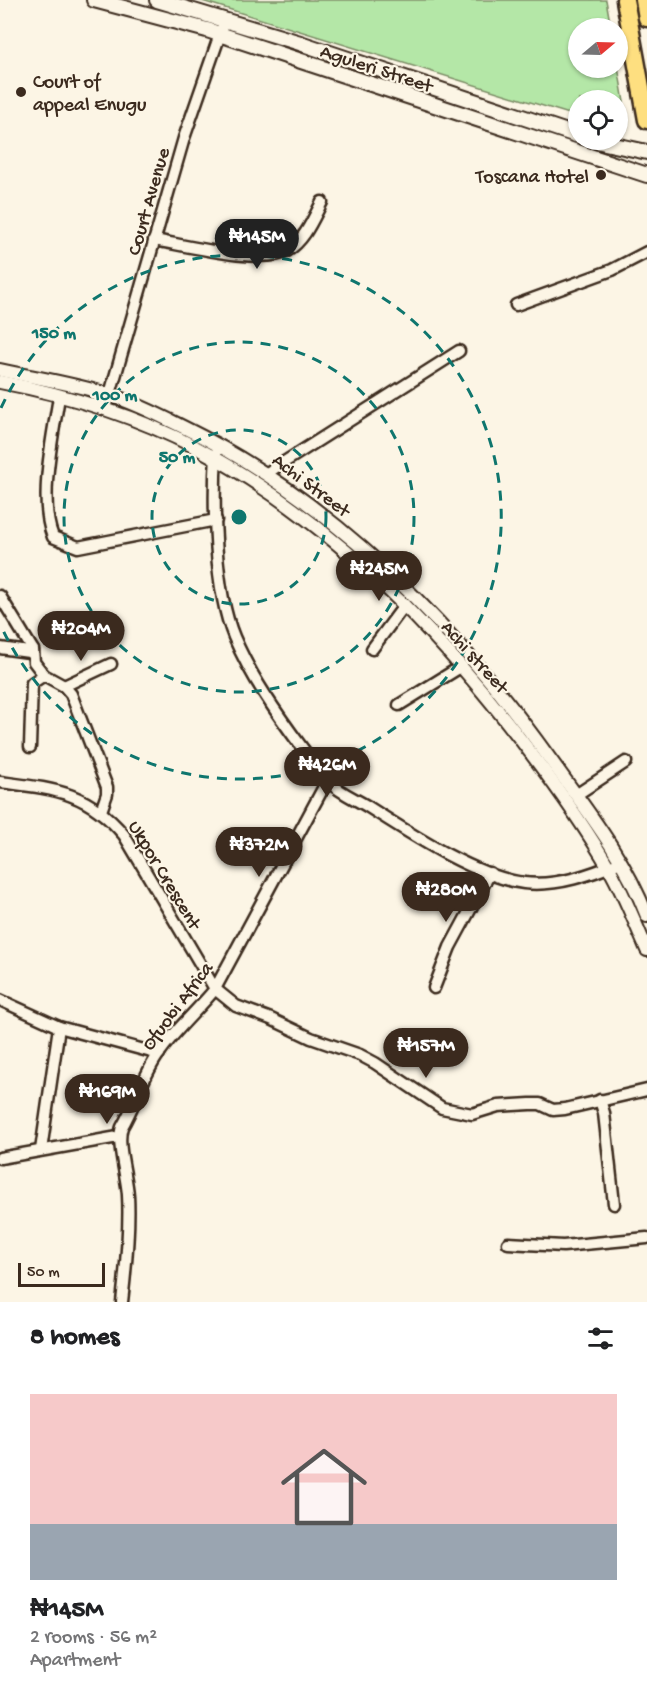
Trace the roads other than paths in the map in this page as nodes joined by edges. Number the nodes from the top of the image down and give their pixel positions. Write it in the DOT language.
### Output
graph roads {
  1 [pos="94,0"];
  2 [pos="157,0"];
  3 [pos="625,0"];
  4 [pos="644,0"];
  5 [pos="647,18"];
  6 [pos="225,20"];
  7 [pos="219,34"];
  8 [pos="647,120"];
  9 [pos="568,132"];
  10 [pos="628,148"];
  11 [pos="647,152"];
  12 [pos="647,175"];
  13 [pos="322,202"];
  14 [pos="154,240"];
  15 [pos="647,252"];
  16 [pos="516,305"];
  17 [pos="459,351"];
  18 [pos="0,370"];
  19 [pos="0,382"];
  20 [pos="111,395"];
  21 [pos="59,397"];
  22 [pos="106,408"];
  23 [pos="217,443"];
  24 [pos="216,459"];
  25 [pos="267,473"];
  26 [pos="216,520"];
  27 [pos="0,596"];
  28 [pos="404,606"];
  29 [pos="0,648"];
  30 [pos="372,649"];
  31 [pos="33,650"];
  32 [pos="111,664"];
  33 [pos="462,666"];
  34 [pos="44,675"];
  35 [pos="64,686"];
  36 [pos="399,705"];
  37 [pos="30,747"];
  38 [pos="626,762"];
  39 [pos="327,781"];
  40 [pos="0,782"];
  41 [pos="576,795"];
  42 [pos="101,811"];
  43 [pos="621,862"];
  44 [pos="609,867"];
  45 [pos="490,873"];
  46 [pos="647,916"];
  47 [pos="647,951"];
  48 [pos="434,988"];
  49 [pos="214,989"];
  50 [pos="0,1000"];
  51 [pos="59,1027"];
  52 [pos="159,1054"];
  53 [pos="647,1090"];
  54 [pos="600,1100"];
  55 [pos="118,1137"];
  56 [pos="41,1150"];
  57 [pos="0,1158"];
  58 [pos="614,1204"];
  59 [pos="647,1238"];
  60 [pos="508,1243"];
  61 [pos="122,1302"];
  1 -- 7 [label="main road, Aguleri Street"];
  2 -- 6 [label="main road, Aguleri Street"];
  3 -- 8 [label="main road"];
  4 -- 5 [label="main road"];
  6 -- 7 [label="street, Court Avenue"];
  6 -- 9 [label="main road, Aguleri Street"];
  7 -- 12 [label="main road, Aguleri Street"];
  7 -- 14 [label="street, Court Avenue"];
  10 -- 11 [label="main road"];
  13 -- 14 [label="street"];
  14 -- 20 [label="street, Court Avenue"];
  15 -- 16 [label="street"];
  17 -- 25 [label="street"];
  18 -- 20 [label="street, Achi Street"];
  19 -- 21 [label="street, Achi street"];
  20 -- 22 [label="street, Court Avenue"];
  20 -- 23 [label="street, Achi Street"];
  21 -- 22 [label="street, Achi street"];
  21 -- 26 [label="street"];
  22 -- 24 [label="street, Achi street"];
  23 -- 24 [label="street"];
  23 -- 25 [label="street, Achi Street"];
  24 -- 26 [label="street"];
  24 -- 28 [label="street, Achi street"];
  25 -- 41 [label="street, Achi Street"];
  26 -- 39 [label="street"];
  27 -- 31 [label="street"];
  28 -- 30 [label="street"];
  28 -- 33 [label="street, Achi street"];
  29 -- 31 [label="street"];
  31 -- 34 [label="street"];
  32 -- 35 [label="street"];
  33 -- 36 [label="street"];
  33 -- 44 [label="street, Achi street"];
  34 -- 35 [label="street"];
  34 -- 37 [label="street"];
  35 -- 42 [label="street"];
  38 -- 41 [label="street"];
  39 -- 45 [label="street"];
  39 -- 49 [label="street, Ofuobi Africa"];
  40 -- 42 [label="street, Ukpor Crescent"];
  41 -- 43 [label="street, Achi Street"];
  42 -- 49 [label="street, Ukpor Crescent"];
  43 -- 44 [label="street"];
  43 -- 46 [label="street, Achi Street"];
  44 -- 45 [label="street"];
  44 -- 47 [label="street, Achi street"];
  45 -- 48 [label="street"];
  49 -- 52 [label="street, Ofuobi Africa"];
  49 -- 54 [label="street"];
  50 -- 51 [label="street"];
  51 -- 52 [label="street"];
  51 -- 56 [label="street"];
  52 -- 55 [label="street, Ofuobi Africa"];
  53 -- 54 [label="street"];
  54 -- 58 [label="street"];
  55 -- 56 [label="street"];
  55 -- 61 [label="street"];
  56 -- 57 [label="street"];
  59 -- 60 [label="street"];
}
